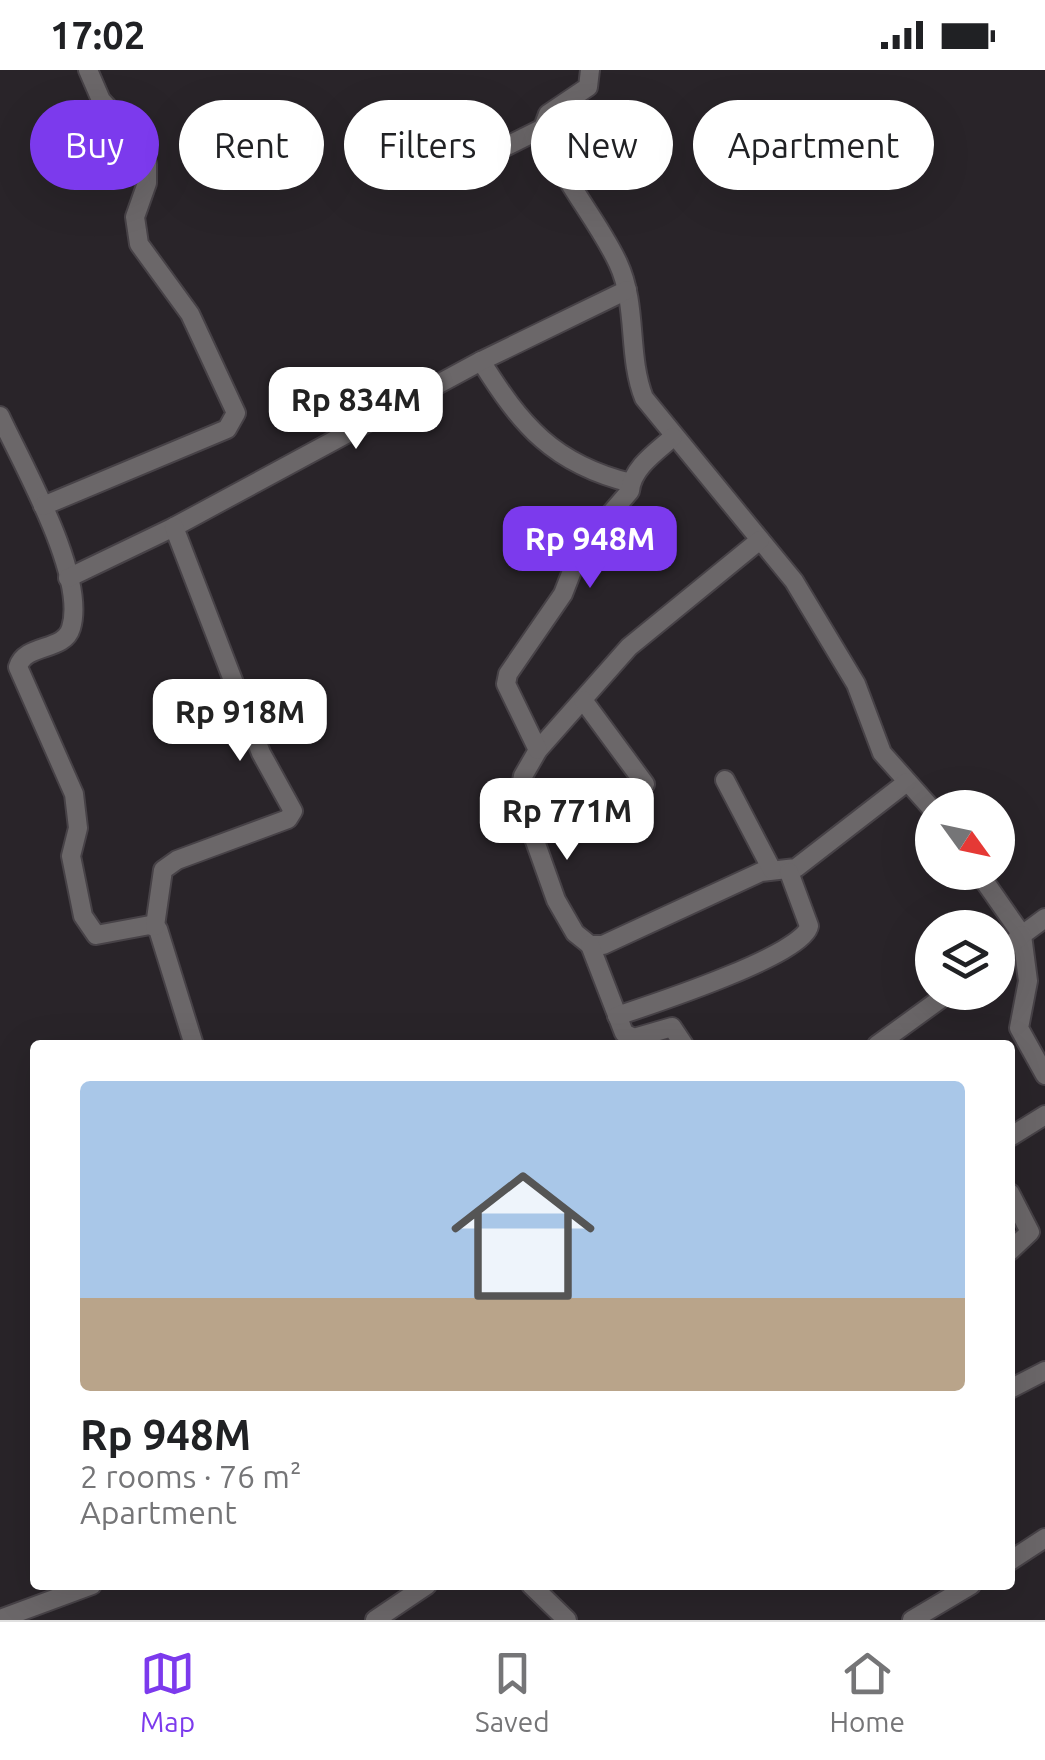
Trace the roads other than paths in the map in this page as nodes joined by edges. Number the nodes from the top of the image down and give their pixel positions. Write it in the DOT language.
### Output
graph roads {
  1 [pos="88,70"];
  2 [pos="590,70"];
  3 [pos="569,100"];
  4 [pos="574,190"];
  5 [pos="628,290"];
  6 [pos="480,360"];
  7 [pos="0,416"];
  8 [pos="673,437"];
  9 [pos="631,483"];
  10 [pos="43,506"];
  11 [pos="174,527"];
  12 [pos="760,540"];
  13 [pos="68,578"];
  14 [pos="9,665"];
  15 [pos="583,700"];
  16 [pos="538,750"];
  17 [pos="725,780"];
  18 [pos="907,782"];
  19 [pos="645,784"];
  20 [pos="915,791"];
  21 [pos="781,871"];
  22 [pos="991,890"];
  23 [pos="1045,918"];
  24 [pos="155,926"];
  25 [pos="1022,935"];
  26 [pos="1015,941"];
  27 [pos="590,945"];
  28 [pos="925,1010"];
  29 [pos="617,1016"];
  30 [pos="193,1040"];
  31 [pos="680,1040"];
  32 [pos="884,1040"];
  33 [pos="1045,1076"];
  34 [pos="1045,1115"];
  35 [pos="1015,1134"];
  36 [pos="1015,1203"];
  37 [pos="1015,1246"];
  38 [pos="1045,1372"];
  39 [pos="1015,1387"];
  40 [pos="1045,1538"];
  41 [pos="1015,1557"];
  42 [pos="78,1590"];
  43 [pos="419,1590"];
  44 [pos="536,1590"];
  45 [pos="963,1590"];
  46 [pos="0,1618"];
  47 [pos="374,1620"];
  48 [pos="567,1620"];
  49 [pos="912,1620"];
  1 -- 10 [label="street"];
  2 -- 3 [label="street"];
  4 -- 5 [label="street"];
  5 -- 6 [label="street"];
  5 -- 8 [label="street"];
  6 -- 9 [label="street"];
  6 -- 11 [label="street"];
  7 -- 10 [label="street"];
  8 -- 9 [label="street"];
  8 -- 12 [label="street"];
  9 -- 16 [label="street"];
  10 -- 13 [label="street"];
  11 -- 13 [label="street"];
  11 -- 24 [label="street"];
  12 -- 15 [label="street"];
  12 -- 18 [label="street"];
  13 -- 14 [label="street"];
  14 -- 24 [label="street"];
  15 -- 16 [label="street"];
  15 -- 19 [label="street"];
  16 -- 27 [label="street"];
  17 -- 21 [label="street"];
  18 -- 20 [label="street"];
  18 -- 21 [label="street"];
  21 -- 27 [label="street"];
  21 -- 29 [label="street"];
  22 -- 25 [label="street"];
  23 -- 25 [label="street"];
  24 -- 30 [label="street"];
  25 -- 26 [label="street"];
  25 -- 33 [label="street"];
  27 -- 29 [label="street"];
  28 -- 32 [label="street"];
  29 -- 31 [label="street"];
  34 -- 35 [label="street"];
  36 -- 37 [label="street"];
  38 -- 39 [label="street"];
  40 -- 41 [label="street"];
  42 -- 46 [label="street"];
  43 -- 47 [label="street"];
  44 -- 48 [label="street"];
  45 -- 49 [label="street"];
}
